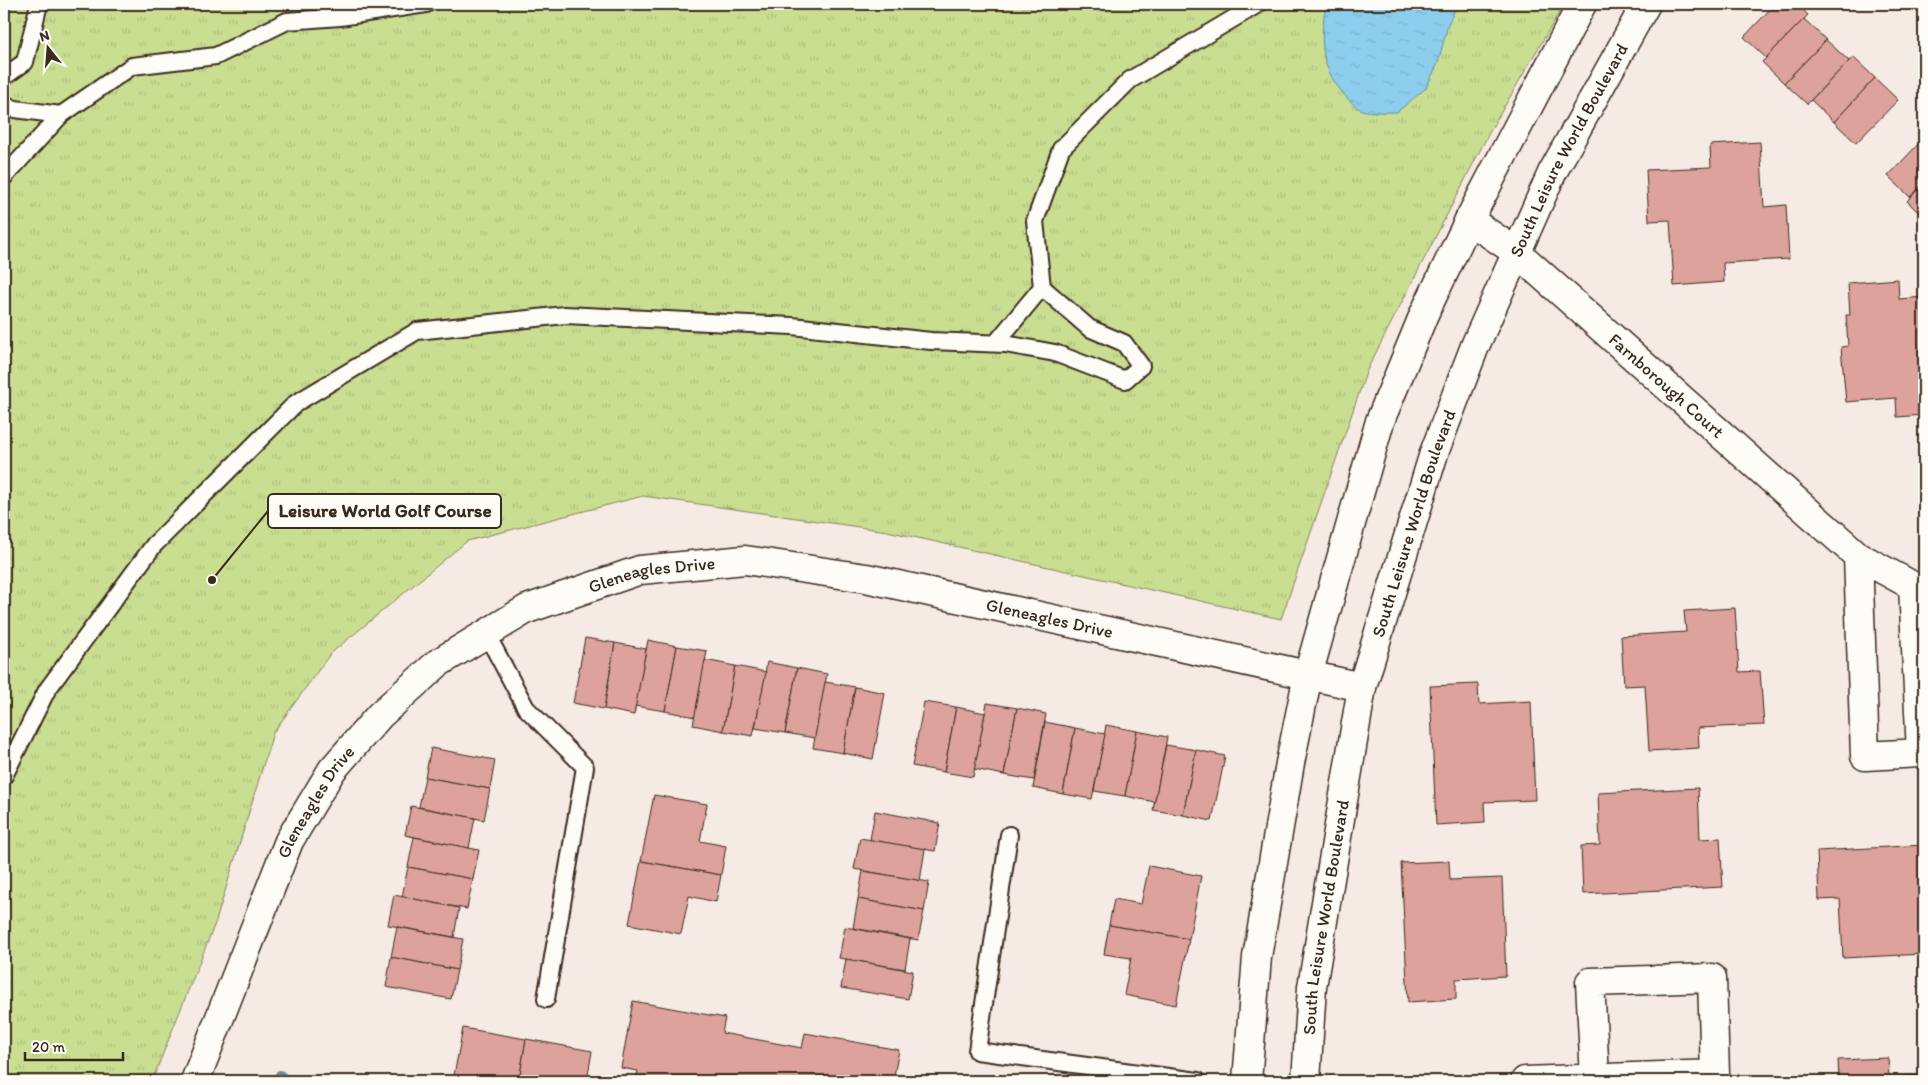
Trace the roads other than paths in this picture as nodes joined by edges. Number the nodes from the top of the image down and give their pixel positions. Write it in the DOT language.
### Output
graph roads {
  1 [pos="39,4"];
  2 [pos="426,4"];
  3 [pos="1258,4"];
  4 [pos="1582,4"];
  5 [pos="1646,4"];
  6 [pos="4,77"];
  7 [pos="4,104"];
  8 [pos="61,115"];
  9 [pos="4,177"];
  10 [pos="1470,220"];
  11 [pos="1516,252"];
  12 [pos="1042,287"];
  13 [pos="996,343"];
  14 [pos="1858,556"];
  15 [pos="486,633"];
  16 [pos="1308,676"];
  17 [pos="1362,687"];
  18 [pos="4,776"];
  19 [pos="1009,835"];
  20 [pos="546,999"];
  21 [pos="1595,1078"];
  22 [pos="195,1081"];
  23 [pos="1198,1081"];
  24 [pos="1247,1081"];
  25 [pos="1306,1081"];
  26 [pos="1524,1081"];
  1 -- 6 [label="lane"];
  2 -- 8 [label="lane"];
  3 -- 12 [label="lane"];
  4 -- 10 [label="street"];
  5 -- 11 [label="street, South Leisure World Boulevard"];
  7 -- 8 [label="lane"];
  8 -- 9 [label="lane"];
  10 -- 11 [label="street, Farnborough Court"];
  10 -- 16 [label="street"];
  11 -- 14 [label="street, Farnborough Court"];
  11 -- 17 [label="street, South Leisure World Boulevard"];
  12 -- 13 [label="lane"];
  12 -- 13 [label="lane"];
  13 -- 18 [label="lane"];
  14 -- 14 [label="street, Farnborough Court"];
  15 -- 16 [label="street, Gleneagles Drive"];
  15 -- 20 [label="lane"];
  15 -- 22 [label="street, Gleneagles Drive"];
  16 -- 17 [label="street, Gleneagles Drive"];
  16 -- 24 [label="street"];
  17 -- 25 [label="street, South Leisure World Boulevard"];
  19 -- 23 [label="lane"];
  21 -- 21 [label="street"];
  21 -- 26 [label="street"];
}
